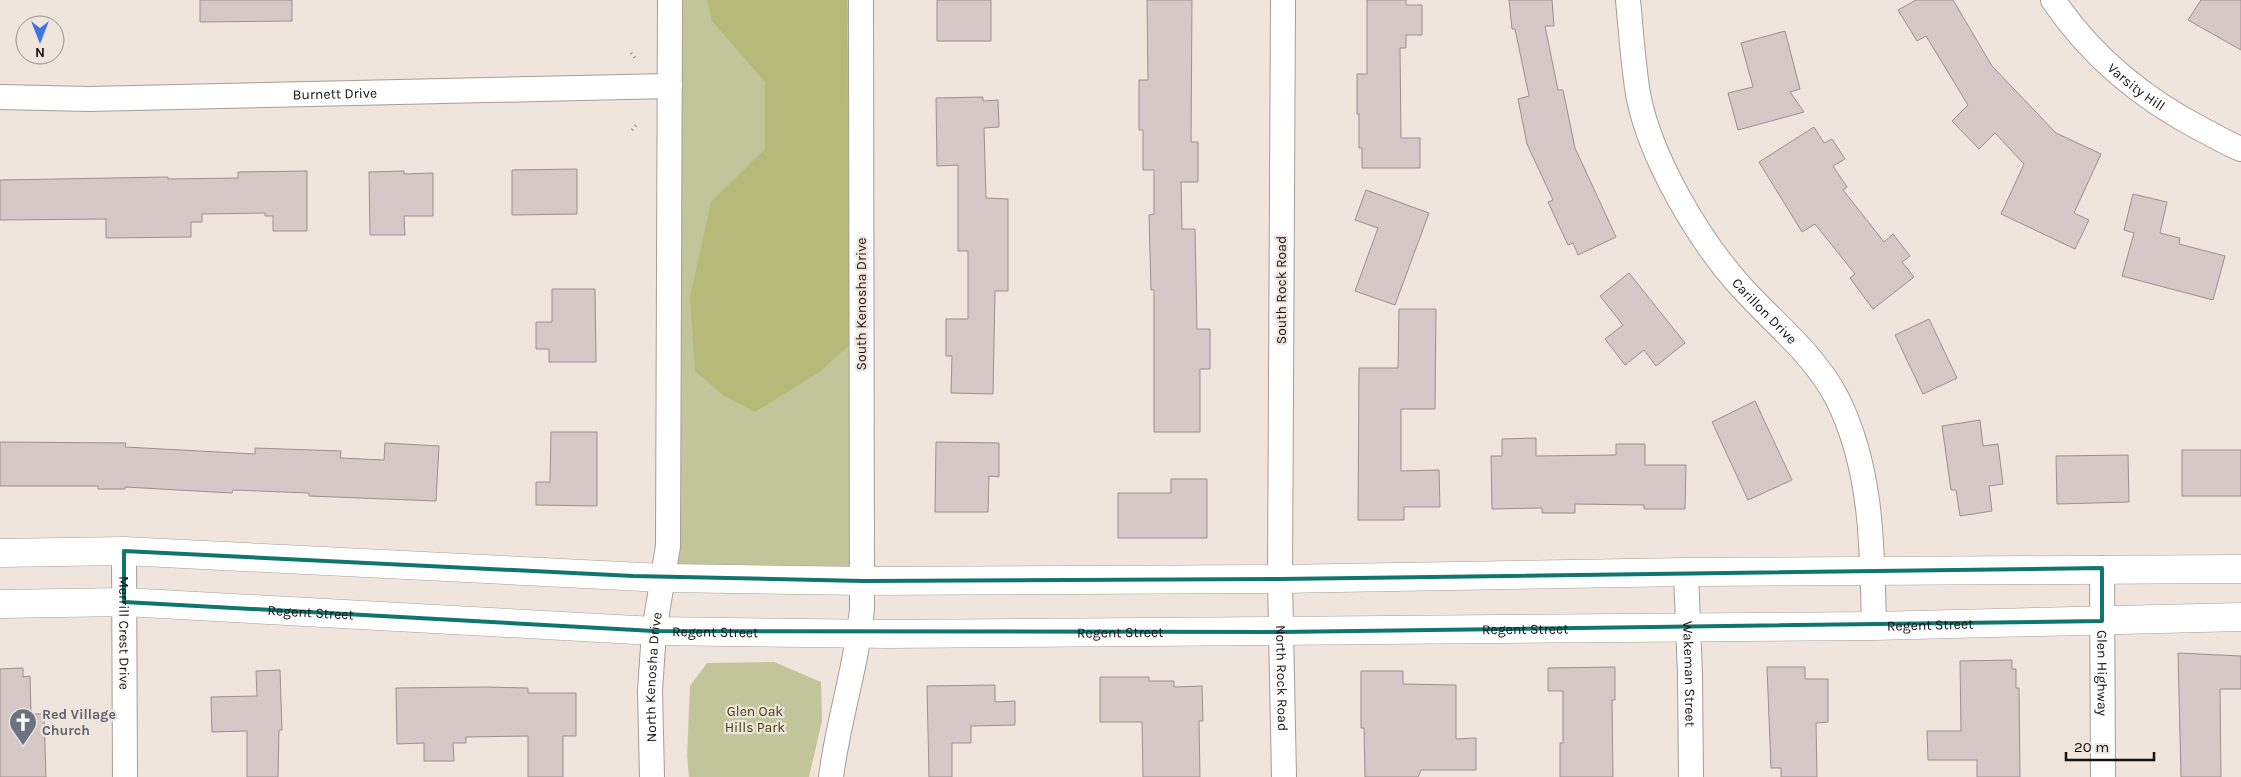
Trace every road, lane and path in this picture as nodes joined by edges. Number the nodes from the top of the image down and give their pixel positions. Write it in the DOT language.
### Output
graph roads {
  1 [pos="670,0"];
  2 [pos="861,0"];
  3 [pos="1283,0"];
  4 [pos="1628,0"];
  5 [pos="2053,0"];
  6 [pos="631,53"];
  7 [pos="637,60"];
  8 [pos="670,86"];
  9 [pos="0,97"];
  10 [pos="638,123"];
  11 [pos="632,130"];
  12 [pos="2241,149"];
  13 [pos="124,551"];
  14 [pos="0,553"];
  15 [pos="2102,568"];
  16 [pos="2241,569"];
  17 [pos="1873,571"];
  18 [pos="1686,572"];
  19 [pos="663,578"];
  20 [pos="1280,579"];
  21 [pos="863,581"];
  22 [pos="124,602"];
  23 [pos="0,604"];
  24 [pos="2241,617"];
  25 [pos="861,621"];
  26 [pos="2102,621"];
  27 [pos="1689,626"];
  28 [pos="1874,626"];
  29 [pos="654,631"];
  30 [pos="1280,632"];
  31 [pos="125,777"];
  32 [pos="652,777"];
  33 [pos="831,777"];
  34 [pos="1284,777"];
  35 [pos="1691,777"];
  36 [pos="2103,777"];
  1 -- 8 [label="street"];
  2 -- 21 [label="street, South Kenosha Drive"];
  3 -- 20 [label="street, South Rock Road"];
  4 -- 17 [label="street, Carillon Drive"];
  5 -- 12 [label="street, Varsity Hill"];
  6 -- 7 [label="path"];
  8 -- 9 [label="street, Burnett Drive"];
  8 -- 19 [label="street"];
  10 -- 11 [label="path"];
  13 -- 14 [label="street"];
  13 -- 19 [label="street"];
  13 -- 22 [label="street, Merrill Crest Drive"];
  15 -- 16 [label="street"];
  15 -- 17 [label="street"];
  15 -- 26 [label="street, Glen Highway"];
  17 -- 18 [label="street"];
  17 -- 28 [label="street, Carillon Drive"];
  18 -- 20 [label="street"];
  18 -- 27 [label="street, Wakeman Street"];
  19 -- 21 [label="street"];
  19 -- 29 [label="street, North Kenosha Drive"];
  20 -- 21 [label="street"];
  20 -- 30 [label="street, North Rock Road"];
  21 -- 25 [label="street, South Kenosha Drive"];
  22 -- 23 [label="street, Regent Street"];
  22 -- 29 [label="street, Regent Street"];
  22 -- 31 [label="street, Merrill Crest Drive"];
  24 -- 26 [label="street, Regent Street"];
  25 -- 29 [label="street, Regent Street"];
  25 -- 30 [label="street, Regent Street"];
  25 -- 33 [label="street"];
  26 -- 28 [label="street, Regent Street"];
  26 -- 36 [label="street, Glen Highway"];
  27 -- 28 [label="street, Regent Street"];
  27 -- 30 [label="street, Regent Street"];
  27 -- 35 [label="street, Wakeman Street"];
  29 -- 32 [label="street, North Kenosha Drive"];
  30 -- 34 [label="street, North Rock Road"];
}
